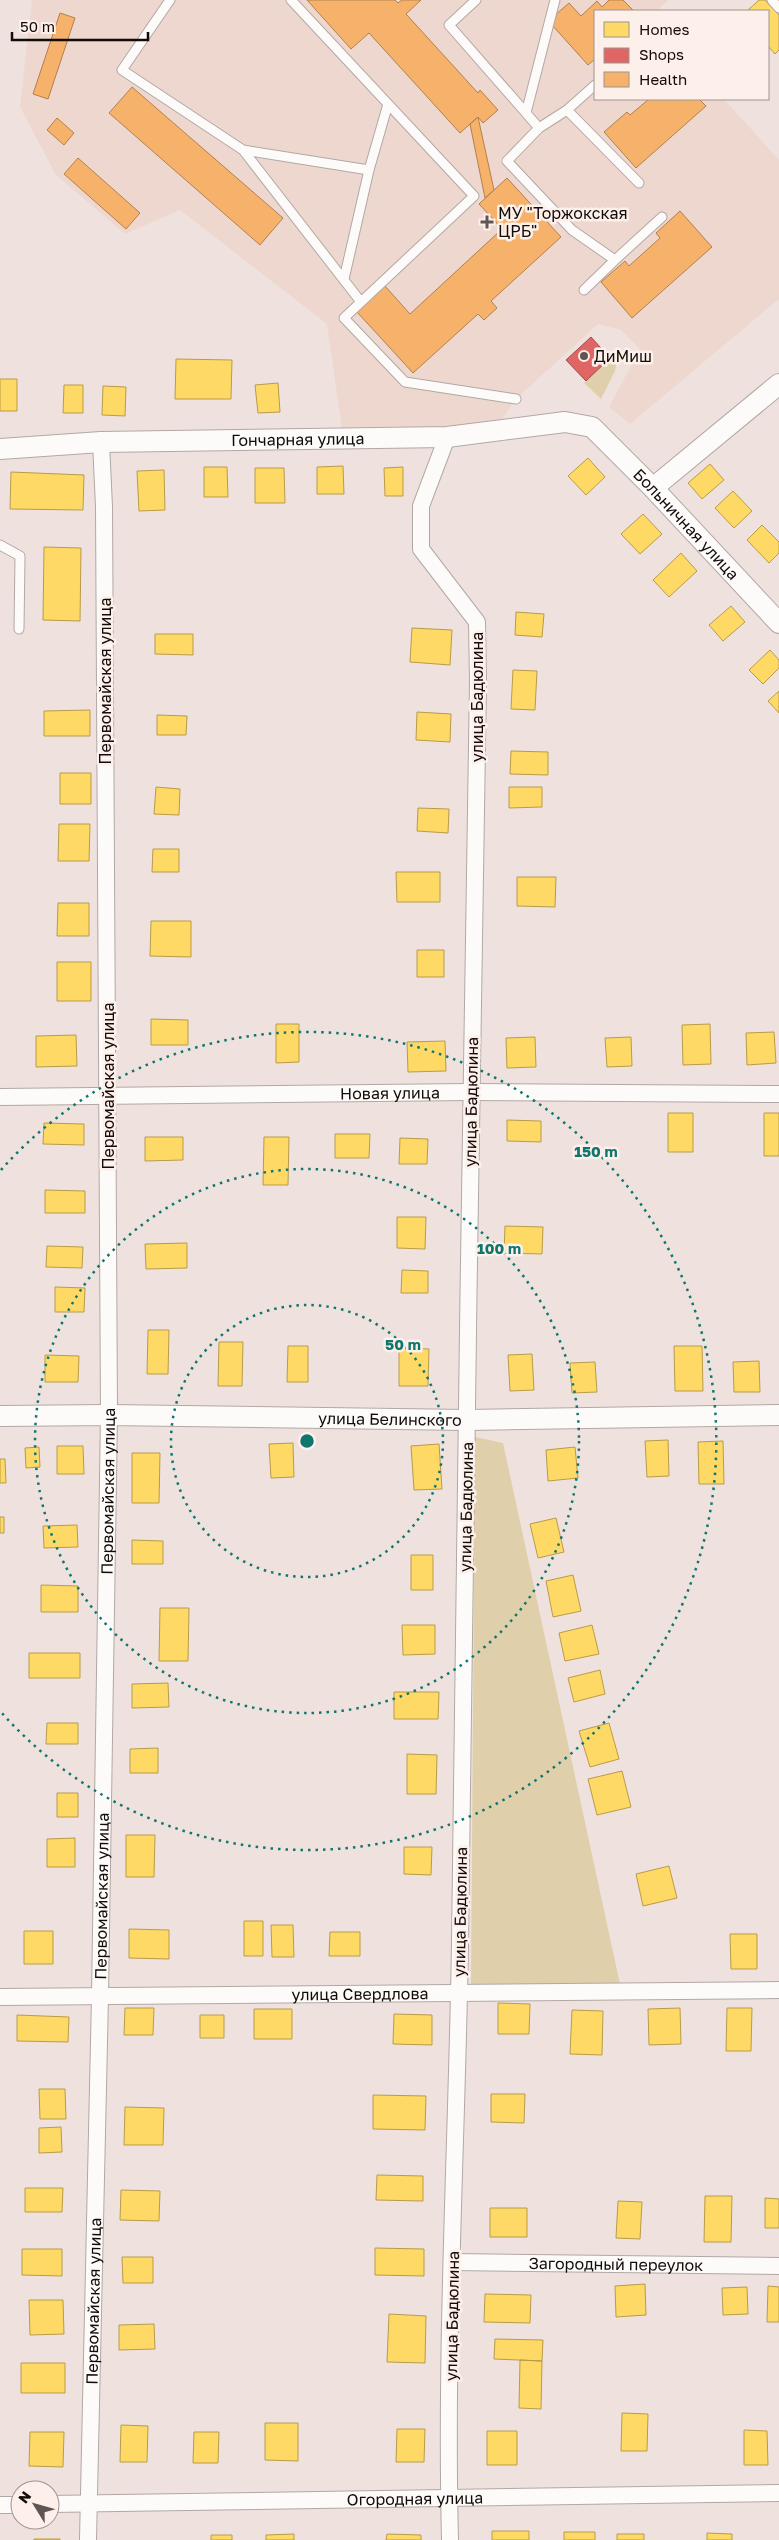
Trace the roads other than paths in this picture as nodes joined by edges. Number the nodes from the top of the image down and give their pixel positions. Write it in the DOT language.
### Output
graph roads {
  1 [pos="170,0"];
  2 [pos="291,0"];
  3 [pos="476,0"];
  4 [pos="555,0"];
  5 [pos="772,0"];
  6 [pos="779,8"];
  7 [pos="594,86"];
  8 [pos="388,104"];
  9 [pos="567,110"];
  10 [pos="526,113"];
  11 [pos="539,128"];
  12 [pos="243,150"];
  13 [pos="369,170"];
  14 [pos="639,183"];
  15 [pos="662,216"];
  16 [pos="614,260"];
  17 [pos="344,279"];
  18 [pos="584,290"];
  19 [pos="361,302"];
  20 [pos="779,384"];
  21 [pos="516,399"];
  22 [pos="592,427"];
  23 [pos="447,437"];
  24 [pos="101,442"];
  25 [pos="0,449"];
  26 [pos="653,488"];
  27 [pos="0,545"];
  28 [pos="779,623"];
  29 [pos="19,629"];
  30 [pos="470,1092"];
  31 [pos="779,1094"];
  32 [pos="108,1096"];
  33 [pos="0,1098"];
  34 [pos="109,1415"];
  35 [pos="779,1415"];
  36 [pos="0,1416"];
  37 [pos="467,1420"];
  38 [pos="779,1990"];
  39 [pos="459,1993"];
  40 [pos="100,1996"];
  41 [pos="0,1997"];
  42 [pos="452,2262"];
  43 [pos="779,2266"];
  44 [pos="779,2493"];
  45 [pos="449,2497"];
  46 [pos="60,2504"];
  47 [pos="88,2504"];
  48 [pos="88,2540"];
  49 [pos="450,2540"];
  1 -- 12 [label="lane"];
  2 -- 8 [label="lane"];
  3 -- 10 [label="lane"];
  4 -- 10 [label="lane"];
  5 -- 6 [label="lane"];
  7 -- 9 [label="lane"];
  8 -- 13 [label="lane"];
  8 -- 19 [label="lane"];
  9 -- 11 [label="lane"];
  9 -- 14 [label="lane"];
  10 -- 11 [label="lane"];
  11 -- 16 [label="lane"];
  12 -- 13 [label="lane"];
  12 -- 17 [label="lane"];
  13 -- 17 [label="lane"];
  15 -- 16 [label="lane"];
  16 -- 18 [label="lane"];
  17 -- 19 [label="lane"];
  19 -- 21 [label="lane"];
  20 -- 26 [label="street"];
  22 -- 23 [label="street, Гончарная улица"];
  22 -- 26 [label="street, Больничная улица"];
  23 -- 24 [label="street, Гончарная улица"];
  23 -- 30 [label="street, улица Бадюлина"];
  24 -- 25 [label="street, Гончарная улица"];
  24 -- 32 [label="street, Первомайская улица"];
  26 -- 28 [label="street, Больничная улица"];
  27 -- 29 [label="lane"];
  30 -- 31 [label="street, Новая улица"];
  30 -- 32 [label="street, Новая улица"];
  30 -- 37 [label="street, улица Бадюлина"];
  32 -- 33 [label="street, Новая улица"];
  32 -- 34 [label="street, Первомайская улица"];
  34 -- 36 [label="street, улица Белинского"];
  34 -- 37 [label="street, улица Белинского"];
  34 -- 40 [label="street, Первомайская улица"];
  35 -- 37 [label="street, улица Белинского"];
  37 -- 39 [label="street, улица Бадюлина"];
  38 -- 39 [label="street, улица Свердлова"];
  39 -- 40 [label="street, улица Свердлова"];
  39 -- 42 [label="street, улица Бадюлина"];
  40 -- 41 [label="street, улица Свердлова"];
  40 -- 47 [label="street, Первомайская улица"];
  42 -- 43 [label="street, Загородный переулок"];
  42 -- 45 [label="street, улица Бадюлина"];
  44 -- 45 [label="street, Огородная улица"];
  45 -- 47 [label="street, Огородная улица"];
  45 -- 49 [label="street, улица Бадюлина"];
  46 -- 47 [label="street, Огородная улица"];
  47 -- 48 [label="street, Первомайская улица"];
}
